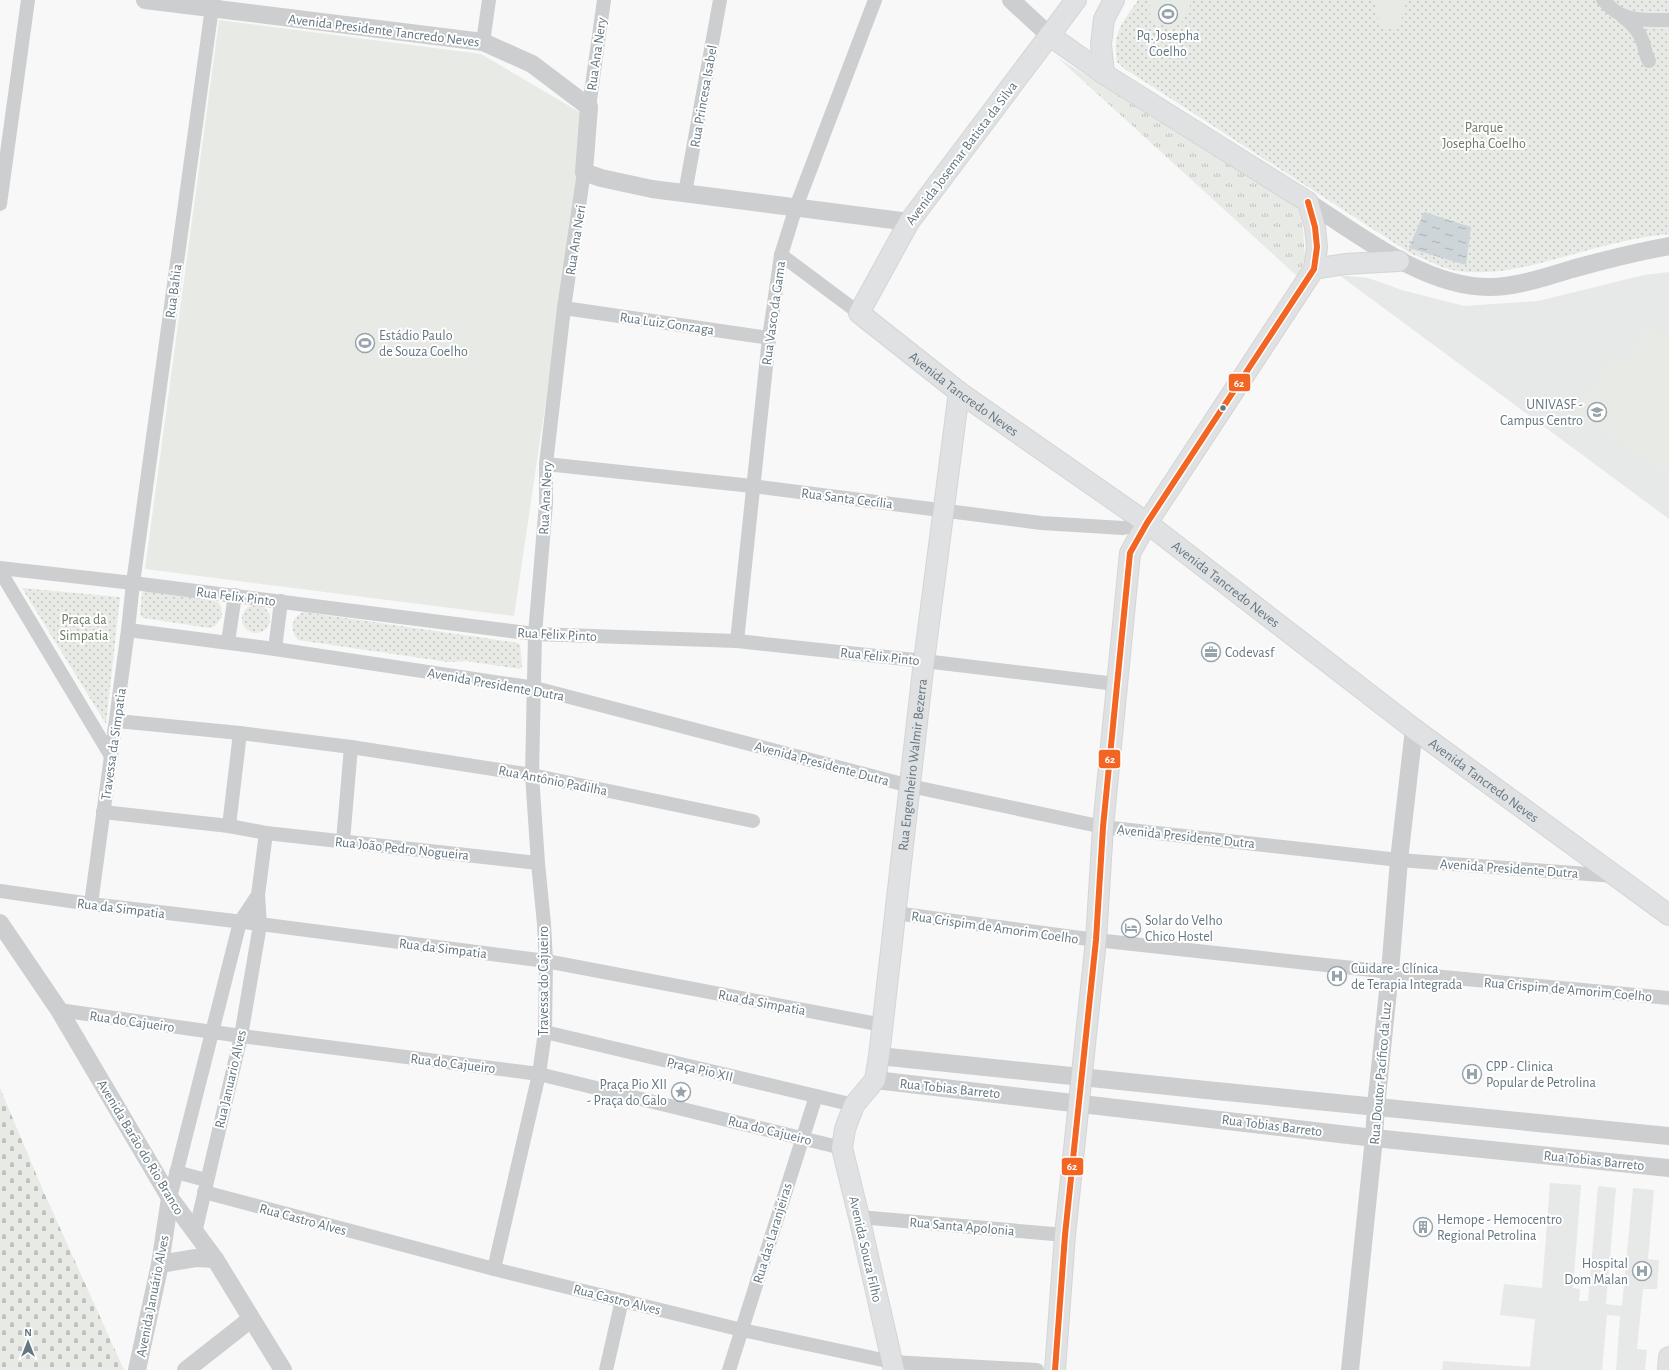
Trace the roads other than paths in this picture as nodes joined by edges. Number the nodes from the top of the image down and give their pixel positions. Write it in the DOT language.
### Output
graph roads {
  1 [pos="28,0"];
  2 [pos="145,0"];
  3 [pos="489,0"];
  4 [pos="604,0"];
  5 [pos="720,0"];
  6 [pos="875,0"];
  7 [pos="1010,0"];
  8 [pos="1076,0"];
  9 [pos="1114,0"];
  10 [pos="1603,0"];
  11 [pos="213,4"];
  12 [pos="1621,16"];
  13 [pos="1669,20"];
  14 [pos="1049,35"];
  15 [pos="483,42"];
  16 [pos="1649,61"];
  17 [pos="1104,74"];
  18 [pos="589,107"];
  19 [pos="584,172"];
  20 [pos="685,193"];
  21 [pos="1308,202"];
  22 [pos="0,204"];
  23 [pos="796,207"];
  24 [pos="909,222"];
  25 [pos="1669,246"];
  26 [pos="781,255"];
  27 [pos="1399,261"];
  28 [pos="1314,269"];
  29 [pos="564,308"];
  30 [pos="859,313"];
  31 [pos="769,338"];
  32 [pos="959,392"];
  33 [pos="546,464"];
  34 [pos="752,486"];
  35 [pos="943,510"];
  36 [pos="1147,523"];
  37 [pos="0,568"];
  38 [pos="0,571"];
  39 [pos="133,582"];
  40 [pos="235,595"];
  41 [pos="281,601"];
  42 [pos="128,630"];
  43 [pos="535,634"];
  44 [pos="737,641"];
  45 [pos="228,642"];
  46 [pos="276,649"];
  47 [pos="924,661"];
  48 [pos="1116,684"];
  49 [pos="535,688"];
  50 [pos="117,720"];
  51 [pos="1414,729"];
  52 [pos="240,733"];
  53 [pos="351,747"];
  54 [pos="112,756"];
  55 [pos="532,775"];
  56 [pos="910,786"];
  57 [pos="104,812"];
  58 [pos="753,821"];
  59 [pos="229,826"];
  60 [pos="1103,827"];
  61 [pos="266,833"];
  62 [pos="343,841"];
  63 [pos="1399,860"];
  64 [pos="538,863"];
  65 [pos="1616,876"];
  66 [pos="0,891"];
  67 [pos="258,895"];
  68 [pos="91,904"];
  69 [pos="895,913"];
  70 [pos="1669,915"];
  71 [pos="240,922"];
  72 [pos="260,924"];
  73 [pos="2,931"];
  74 [pos="1096,940"];
  75 [pos="546,961"];
  76 [pos="1390,972"];
  77 [pos="1669,998"];
  78 [pos="59,1010"];
  79 [pos="883,1025"];
  80 [pos="212,1032"];
  81 [pos="545,1032"];
  82 [pos="241,1036"];
  83 [pos="879,1056"];
  84 [pos="539,1074"];
  85 [pos="1081,1078"];
  86 [pos="875,1080"];
  87 [pos="816,1096"];
  88 [pos="1079,1103"];
  89 [pos="854,1105"];
  90 [pos="1376,1106"];
  91 [pos="1669,1136"];
  92 [pos="802,1138"];
  93 [pos="843,1138"];
  94 [pos="1374,1138"];
  95 [pos="1669,1168"];
  96 [pos="176,1172"];
  97 [pos="205,1186"];
  98 [pos="170,1198"];
  99 [pos="859,1217"];
  100 [pos="195,1233"];
  101 [pos="1065,1235"];
  102 [pos="215,1259"];
  103 [pos="160,1264"];
  104 [pos="494,1269"];
  105 [pos="622,1300"];
  106 [pos="251,1319"];
  107 [pos="742,1330"];
  108 [pos="1669,1357"];
  109 [pos="893,1366"];
  110 [pos="137,1370"];
  111 [pos="186,1370"];
  112 [pos="283,1370"];
  113 [pos="606,1370"];
  114 [pos="729,1370"];
  115 [pos="1037,1370"];
  116 [pos="1055,1370"];
  117 [pos="1350,1370"];
  118 [pos="1668,1370"];
  1 -- 22 [label="street"];
  2 -- 11 [label="street, Avenida Presidente Tancredo Neves"];
  3 -- 15 [label="street"];
  4 -- 18 [label="street, Rua Ana Nery"];
  5 -- 20 [label="street, Rua Princesa Isabel"];
  6 -- 23 [label="street, Rua Vasco da Gama"];
  7 -- 14 [label="street"];
  8 -- 14 [label="main road, Avenida Josemar Batista da Silva"];
  9 -- 17 [label="main road"];
  10 -- 12 [label="street"];
  11 -- 15 [label="street, Avenida Presidente Tancredo Neves"];
  11 -- 39 [label="street, Rua Bahia"];
  12 -- 13 [label="street"];
  12 -- 16 [label="street"];
  14 -- 17 [label="main road"];
  14 -- 24 [label="main road, Avenida Josemar Batista da Silva"];
  15 -- 18 [label="street, Avenida Presidente Tancredo Neves"];
  17 -- 21 [label="main road"];
  18 -- 19 [label="street"];
  19 -- 20 [label="street"];
  19 -- 29 [label="street, Rua Ana Neri"];
  20 -- 23 [label="street"];
  21 -- 27 [label="street"];
  21 -- 28 [label="main road"];
  23 -- 24 [label="street"];
  23 -- 26 [label="street, Rua Vasco da Gama"];
  24 -- 30 [label="main road, Avenida Josemar Batista da Silva"];
  25 -- 27 [label="street"];
  26 -- 30 [label="street, Avenida Tancredo Neves"];
  26 -- 31 [label="street, Rua Vasco da Gama"];
  27 -- 28 [label="main road"];
  28 -- 36 [label="main road"];
  29 -- 31 [label="street, Rua Luiz Gonzaga"];
  29 -- 33 [label="street, Rua Ana Nery"];
  30 -- 32 [label="main road, Avenida Tancredo Neves"];
  31 -- 34 [label="street, Rua Vasco da Gama"];
  32 -- 35 [label="main road, Rua Engenheiro Walmir Bezerra"];
  32 -- 36 [label="main road, Avenida Tancredo Neves"];
  33 -- 34 [label="street, Rua Santa Cecília"];
  33 -- 43 [label="street, Rua Ana Nery"];
  34 -- 35 [label="street, Rua Santa Cecília"];
  34 -- 44 [label="street, Rua Vasco da Gama"];
  35 -- 36 [label="street, Rua Santa Cecília"];
  35 -- 47 [label="main road, Rua Engenheiro Walmir Bezerra"];
  36 -- 48 [label="main road"];
  36 -- 51 [label="main road, Avenida Tancredo Neves"];
  37 -- 39 [label="street, Rua Felix Pinto"];
  38 -- 54 [label="street"];
  39 -- 40 [label="street, Rua Felix Pinto"];
  39 -- 42 [label="street, Travessa da Simpatia"];
  40 -- 41 [label="street, Rua Felix Pinto"];
  40 -- 45 [label="street"];
  41 -- 43 [label="street, Rua Felix Pinto"];
  41 -- 46 [label="street"];
  42 -- 45 [label="street, Avenida Presidente Dutra"];
  42 -- 50 [label="street, Travessa da Simpatia"];
  43 -- 44 [label="street, Rua Felix Pinto"];
  43 -- 49 [label="street, Rua Ana Nery"];
  44 -- 47 [label="street, Rua Felix Pinto"];
  45 -- 46 [label="street, Avenida Presidente Dutra"];
  46 -- 49 [label="street, Avenida Presidente Dutra"];
  47 -- 48 [label="street, Rua Felix Pinto"];
  47 -- 56 [label="main road, Rua Engenheiro Walmir Bezerra"];
  48 -- 60 [label="main road"];
  49 -- 55 [label="street, Travessa do Cajueiro"];
  49 -- 56 [label="street, Avenida Presidente Dutra"];
  50 -- 52 [label="street, Rua Antônio Padilha"];
  50 -- 54 [label="street, Travessa da Simpatia"];
  51 -- 63 [label="street, Rua Doutor Pacífico da Luz"];
  51 -- 65 [label="main road, Avenida Tancredo Neves"];
  52 -- 53 [label="street, Rua Antônio Padilha"];
  52 -- 59 [label="street"];
  53 -- 55 [label="street, Rua Antônio Padilha"];
  53 -- 62 [label="street"];
  54 -- 57 [label="street, Travessa da Simpatia"];
  55 -- 58 [label="street, Rua Antônio Padilha"];
  55 -- 64 [label="street, Travessa do Cajueiro"];
  56 -- 60 [label="street, Avenida Presidente Dutra"];
  56 -- 69 [label="main road, Rua Engenheiro Walmir Bezerra"];
  57 -- 59 [label="street, Rua João Pedro Nogueira"];
  57 -- 68 [label="street, Travessa da Simpatia"];
  59 -- 61 [label="street, Rua João Pedro Nogueira"];
  60 -- 63 [label="street, Avenida Presidente Dutra"];
  60 -- 74 [label="main road"];
  61 -- 62 [label="street, Rua João Pedro Nogueira"];
  61 -- 67 [label="street"];
  62 -- 64 [label="street, Rua João Pedro Nogueira"];
  63 -- 65 [label="street, Avenida Presidente Dutra"];
  63 -- 76 [label="street, Rua Doutor Pacífico da Luz"];
  64 -- 75 [label="street, Travessa do Cajueiro"];
  65 -- 70 [label="main road, Avenida Tancredo Neves"];
  66 -- 68 [label="street, Rua da Simpatia"];
  67 -- 71 [label="street"];
  67 -- 72 [label="street"];
  68 -- 71 [label="street, Rua da Simpatia"];
  69 -- 74 [label="street, Rua Crispim de Amorim Coelho"];
  69 -- 79 [label="main road, Rua Engenheiro Walmir Bezerra"];
  71 -- 72 [label="street, Rua da Simpatia"];
  71 -- 80 [label="street, Rua Januario Alves"];
  72 -- 75 [label="street, Rua da Simpatia"];
  72 -- 82 [label="street, Rua Januario Alves"];
  73 -- 78 [label="street, Avenida Barão do Rio Branco"];
  74 -- 76 [label="street, Rua Crispim de Amorim Coelho"];
  74 -- 85 [label="main road"];
  75 -- 79 [label="street, Rua da Simpatia"];
  75 -- 81 [label="street, Travessa do Cajueiro"];
  76 -- 77 [label="street, Rua Crispim de Amorim Coelho"];
  76 -- 90 [label="street, Rua Doutor Pacífico da Luz"];
  78 -- 80 [label="street, Rua do Cajueiro"];
  78 -- 98 [label="street, Avenida Barão do Rio Branco"];
  79 -- 83 [label="main road, Rua Engenheiro Walmir Bezerra"];
  80 -- 82 [label="street, Rua do Cajueiro"];
  80 -- 96 [label="street, Rua Januario Alves"];
  81 -- 84 [label="street, Travessa do Cajueiro"];
  81 -- 87 [label="street, Praça Pio XII"];
  82 -- 84 [label="street, Rua do Cajueiro"];
  82 -- 97 [label="street, Rua Januario Alves"];
  83 -- 85 [label="street, Rua Tobias Barreto"];
  83 -- 86 [label="main road, Rua Engenheiro Walmir Bezerra"];
  84 -- 92 [label="street, Rua do Cajueiro"];
  84 -- 104 [label="street, Travessa do Cajueiro"];
  85 -- 88 [label="main road"];
  85 -- 90 [label="street, Rua Tobias Barreto"];
  86 -- 88 [label="street, Rua Tobias Barreto"];
  86 -- 89 [label="main road"];
  87 -- 89 [label="street, Praça Pio XII"];
  87 -- 92 [label="street, Rua das Laranjeiras"];
  88 -- 94 [label="street, Rua Tobias Barreto"];
  88 -- 101 [label="main road"];
  89 -- 93 [label="main road"];
  90 -- 91 [label="street, Rua Tobias Barreto"];
  90 -- 94 [label="street, Rua Doutor Pacífico da Luz"];
  92 -- 93 [label="street, Rua do Cajueiro"];
  92 -- 107 [label="street, Rua das Laranjeiras"];
  93 -- 99 [label="main road, Avenida Souza Filho"];
  94 -- 95 [label="street, Rua Tobias Barreto"];
  94 -- 117 [label="street, Rua Doutor Pacífico da Luz"];
  96 -- 97 [label="street, Rua Castro Alves"];
  96 -- 98 [label="street, Rua Januario Alves"];
  97 -- 100 [label="street, Rua Januario Alves"];
  97 -- 104 [label="street, Rua Castro Alves"];
  98 -- 100 [label="street, Avenida Barão do Rio Branco"];
  98 -- 103 [label="street, Avenida Januário Alves"];
  99 -- 101 [label="street, Rua Santa Apolonia"];
  99 -- 109 [label="main road, Avenida Souza Filho"];
  100 -- 102 [label="street, Avenida Barão do Rio Branco"];
  101 -- 116 [label="main road"];
  102 -- 103 [label="street"];
  102 -- 106 [label="street, Avenida Barão do Rio Branco"];
  103 -- 110 [label="street, Avenida Januário Alves"];
  104 -- 105 [label="street, Rua Castro Alves"];
  105 -- 107 [label="street, Rua Castro Alves"];
  105 -- 113 [label="street"];
  106 -- 111 [label="street"];
  106 -- 112 [label="street, Avenida Barão do Rio Branco"];
  107 -- 109 [label="street, Rua Castro Alves"];
  107 -- 114 [label="street, Rua das Laranjeiras"];
  108 -- 118 [label="main road"];
  109 -- 115 [label="street, Rua Castro Alves"];
}
